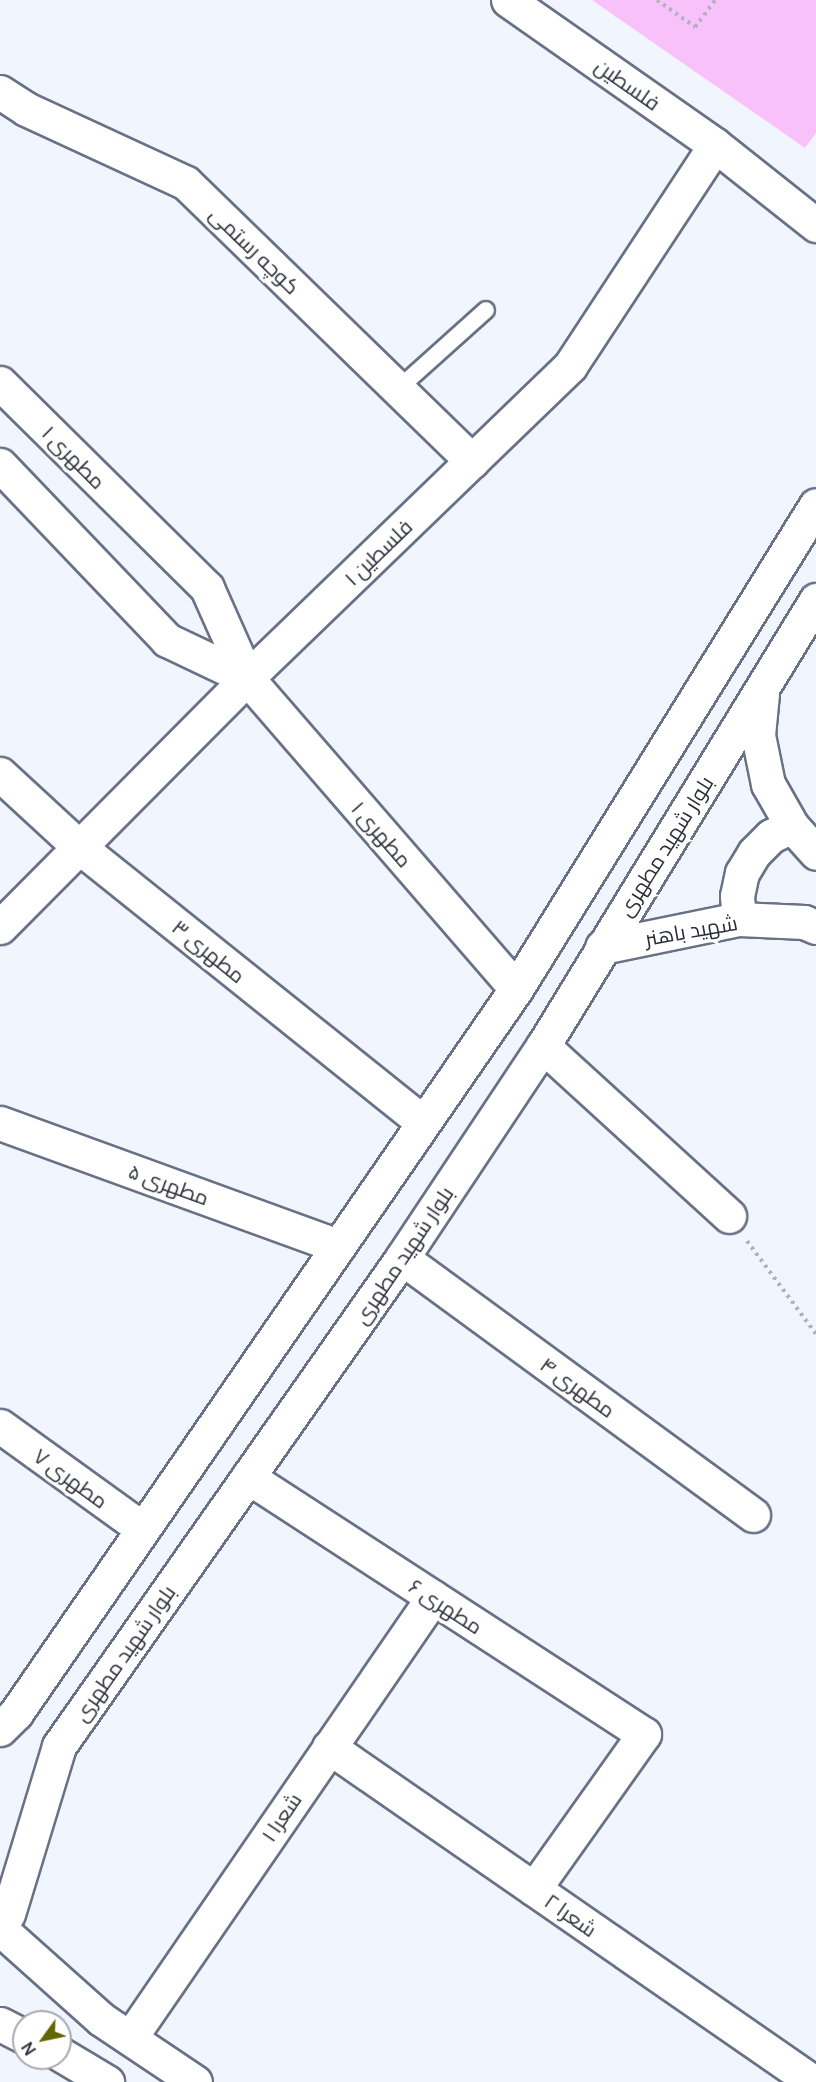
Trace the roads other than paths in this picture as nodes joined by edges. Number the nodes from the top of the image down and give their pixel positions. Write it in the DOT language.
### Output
graph roads {
  1 [pos="508,0"];
  2 [pos="0,93"];
  3 [pos="715,145"];
  4 [pos="747,169"];
  5 [pos="816,197"];
  6 [pos="816,225"];
  7 [pos="486,310"];
  8 [pos="0,383"];
  9 [pos="398,388"];
  10 [pos="472,461"];
  11 [pos="0,465"];
  12 [pos="816,505"];
  13 [pos="816,600"];
  14 [pos="247,678"];
  15 [pos="763,686"];
  16 [pos="0,774"];
  17 [pos="792,826"];
  18 [pos="78,846"];
  19 [pos="816,853"];
  20 [pos="740,919"];
  21 [pos="0,927"];
  22 [pos="816,927"];
  23 [pos="602,947"];
  24 [pos="516,989"];
  25 [pos="543,1046"];
  26 [pos="423,1122"];
  27 [pos="0,1123"];
  28 [pos="729,1216"];
  29 [pos="338,1246"];
  30 [pos="402,1258"];
  31 [pos="0,1426"];
  32 [pos="248,1477"];
  33 [pos="753,1515"];
  34 [pos="143,1529"];
  35 [pos="433,1597"];
  36 [pos="6,1714"];
  37 [pos="329,1747"];
  38 [pos="0,1881"];
  39 [pos="534,1889"];
  40 [pos="5,1933"];
  41 [pos="130,2038"];
  42 [pos="72,2061"];
  43 [pos="107,2082"];
  44 [pos="195,2082"];
  45 [pos="813,2082"];
  1 -- 3 [label="street, فلسطین"];
  2 -- 9 [label="street, کوچه رستمی"];
  3 -- 4 [label="street, فلسطین"];
  3 -- 10 [label="street, فلسطین ۱"];
  4 -- 5 [label="street"];
  4 -- 6 [label="street"];
  7 -- 9 [label="lane"];
  8 -- 14 [label="street, مطهری ۱"];
  9 -- 10 [label="street, کوچه رستمی"];
  10 -- 14 [label="street, فلسطین ۱"];
  11 -- 14 [label="street, مطهری ۱"];
  12 -- 24 [label="street"];
  13 -- 15 [label="street, بلوار شهید مطهری"];
  14 -- 18 [label="street, فلسطین ۱"];
  14 -- 24 [label="street, مطهری ۱"];
  15 -- 17 [label="street"];
  15 -- 23 [label="street, بلوار شهید مطهری"];
  16 -- 18 [label="street, مطهری ۳"];
  17 -- 19 [label="street"];
  17 -- 20 [label="street"];
  18 -- 21 [label="street, فلسطین ۱"];
  18 -- 26 [label="street, مطهری ۳"];
  20 -- 22 [label="street, شهید باهنر"];
  20 -- 23 [label="street, شهید باهنر"];
  23 -- 25 [label="street, بلوار شهید مطهری"];
  24 -- 26 [label="street"];
  25 -- 28 [label="street"];
  25 -- 30 [label="street, بلوار شهید مطهری"];
  26 -- 29 [label="street"];
  27 -- 29 [label="street, مطهری ۵"];
  29 -- 34 [label="street"];
  30 -- 32 [label="street, بلوار شهید مطهری"];
  30 -- 33 [label="street, مطهری ۴"];
  31 -- 34 [label="street, مطهری ۷"];
  32 -- 35 [label="street, مطهری ۶"];
  32 -- 40 [label="street, بلوار شهید مطهری"];
  34 -- 36 [label="street"];
  35 -- 37 [label="street, شعرا ۱"];
  35 -- 39 [label="street, مطهری ۶"];
  37 -- 39 [label="street, شعرا ۲"];
  37 -- 41 [label="street, شعرا ۱"];
  38 -- 40 [label="street"];
  39 -- 45 [label="street, شعرا ۲"];
  40 -- 41 [label="street"];
  41 -- 44 [label="street"];
  42 -- 43 [label="street"];
}
